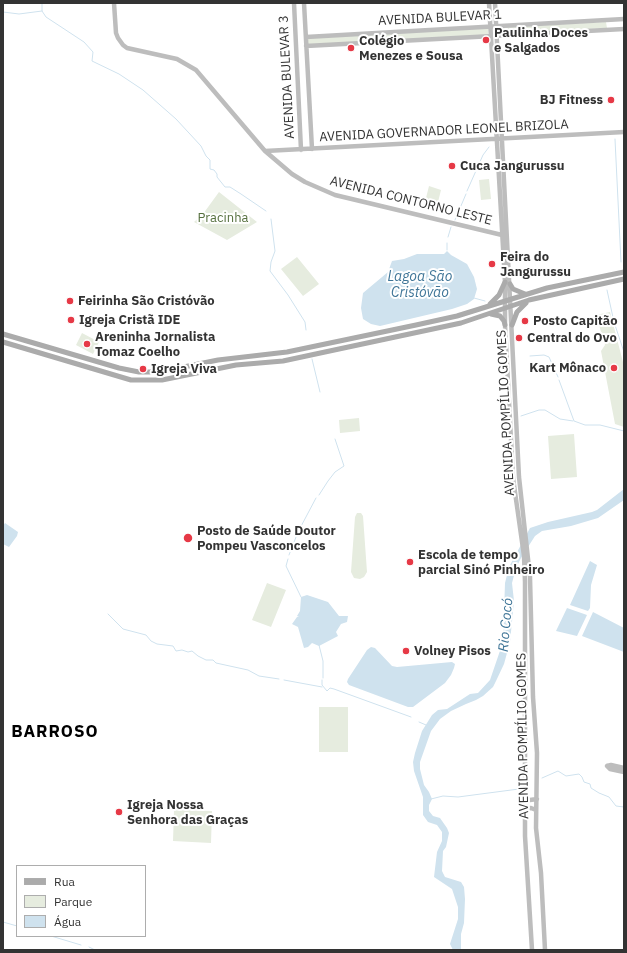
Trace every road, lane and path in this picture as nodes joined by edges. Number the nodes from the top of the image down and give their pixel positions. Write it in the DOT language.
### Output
graph roads {
  1 [pos="114,3"];
  2 [pos="489,3"];
  3 [pos="495,3"];
  4 [pos="294,5"];
  5 [pos="304,5"];
  6 [pos="624,19"];
  7 [pos="490,26"];
  8 [pos="496,26"];
  9 [pos="624,29"];
  10 [pos="491,36"];
  11 [pos="497,36"];
  12 [pos="306,37"];
  13 [pos="306,46"];
  14 [pos="624,132"];
  15 [pos="502,138"];
  16 [pos="497,139"];
  17 [pos="312,149"];
  18 [pos="301,150"];
  19 [pos="265,151"];
  20 [pos="499,184"];
  21 [pos="505,184"];
  22 [pos="499,192"];
  23 [pos="505,192"];
  24 [pos="502,235"];
  25 [pos="624,272"];
  26 [pos="624,279"];
  27 [pos="507,283"];
  28 [pos="566,284"];
  29 [pos="567,292"];
  30 [pos="526,294"];
  31 [pos="511,299"];
  32 [pos="505,300"];
  33 [pos="529,300"];
  34 [pos="489,305"];
  35 [pos="511,307"];
  36 [pos="505,309"];
  37 [pos="490,313"];
  38 [pos="505,325"];
  39 [pos="512,325"];
  40 [pos="394,330"];
  41 [pos="384,332"];
  42 [pos="3,334"];
  43 [pos="395,337"];
  44 [pos="386,339"];
  45 [pos="3,342"];
  46 [pos="32,343"];
  47 [pos="29,350"];
  48 [pos="224,360"];
  49 [pos="213,361"];
  50 [pos="225,368"];
  51 [pos="214,370"];
  52 [pos="522,525"];
  53 [pos="526,556"];
  54 [pos="624,768"];
  55 [pos="624,772"];
  56 [pos="525,799"];
  57 [pos="537,799"];
  58 [pos="525,809"];
  59 [pos="536,810"];
  60 [pos="532,950"];
  61 [pos="545,950"];
  1 -- 19 [label="main road, AVENIDA CONTORNO LESTE"];
  2 -- 7 [label="main road"];
  3 -- 8 [label="main road"];
  4 -- 5 [label="main road"];
  4 -- 18 [label="main road, AVENIDA BULEVAR 3"];
  5 -- 12 [label="main road, AVENIDA BULEVAR 3"];
  6 -- 8 [label="main road, AVENIDA BULEVAR 1"];
  7 -- 8 [label="main road, AVENIDA BULEVAR 1"];
  7 -- 10 [label="main road"];
  7 -- 12 [label="main road, AVENIDA BULEVAR 1"];
  8 -- 11 [label="main road"];
  9 -- 11 [label="main road, AVENIDA BULEVAR 1"];
  10 -- 11 [label="main road, AVENIDA BULEVAR 1"];
  10 -- 13 [label="main road, AVENIDA BULEVAR 1"];
  10 -- 16 [label="main road"];
  11 -- 15 [label="main road"];
  12 -- 13 [label="main road, AVENIDA BULEVAR 3"];
  13 -- 17 [label="main road, AVENIDA BULEVAR 3"];
  14 -- 15 [label="main road, AVENIDA GOVERNADOR LEONEL BRIZOLA"];
  15 -- 16 [label="main road, AVENIDA GOVERNADOR LEONEL BRIZOLA"];
  15 -- 21 [label="main road"];
  16 -- 17 [label="main road, AVENIDA GOVERNADOR LEONEL BRIZOLA"];
  16 -- 20 [label="main road"];
  17 -- 18 [label="main road, AVENIDA GOVERNADOR LEONEL BRIZOLA"];
  18 -- 19 [label="main road, AVENIDA GOVERNADOR LEONEL BRIZOLA"];
  19 -- 24 [label="main road, AVENIDA CONTORNO LESTE"];
  20 -- 21 [label="main road"];
  20 -- 22 [label="main road"];
  21 -- 23 [label="main road"];
  22 -- 23 [label="main road"];
  22 -- 24 [label="main road"];
  23 -- 27 [label="main road"];
  24 -- 27 [label="main road"];
  25 -- 28 [label="main road"];
  26 -- 29 [label="main road"];
  27 -- 30 [label="main road"];
  27 -- 31 [label="main road, AVENIDA POMPÍLIO GOMES"];
  27 -- 32 [label="main road, AVENIDA POMPÍLIO GOMES"];
  27 -- 34 [label="main road"];
  28 -- 29 [label="main road"];
  28 -- 30 [label="main road"];
  29 -- 33 [label="main road"];
  30 -- 31 [label="main road"];
  31 -- 32 [label="main road"];
  31 -- 35 [label="main road, AVENIDA POMPÍLIO GOMES"];
  32 -- 34 [label="main road"];
  32 -- 36 [label="main road, AVENIDA POMPÍLIO GOMES"];
  33 -- 35 [label="main road"];
  33 -- 39 [label="main road"];
  34 -- 40 [label="main road"];
  35 -- 36 [label="main road"];
  35 -- 39 [label="main road, AVENIDA POMPÍLIO GOMES"];
  36 -- 37 [label="main road"];
  36 -- 38 [label="main road, AVENIDA POMPÍLIO GOMES"];
  37 -- 38 [label="main road"];
  37 -- 43 [label="main road"];
  38 -- 52 [label="main road, AVENIDA POMPÍLIO GOMES"];
  39 -- 52 [label="main road, AVENIDA POMPÍLIO GOMES"];
  40 -- 41 [label="main road"];
  40 -- 43 [label="main road"];
  41 -- 44 [label="main road"];
  41 -- 48 [label="main road"];
  42 -- 46 [label="main road"];
  43 -- 44 [label="main road"];
  44 -- 50 [label="main road"];
  45 -- 47 [label="main road"];
  46 -- 47 [label="main road"];
  46 -- 49 [label="main road"];
  47 -- 51 [label="main road"];
  48 -- 49 [label="main road"];
  48 -- 50 [label="main road"];
  49 -- 51 [label="main road"];
  50 -- 51 [label="main road"];
  52 -- 53 [label="main road, AVENIDA POMPÍLIO GOMES"];
  53 -- 56 [label="main road, AVENIDA POMPÍLIO GOMES"];
  53 -- 57 [label="main road, AVENIDA POMPÍLIO GOMES"];
  54 -- 55 [label="main road"];
  56 -- 57 [label="main road"];
  56 -- 58 [label="main road, AVENIDA POMPÍLIO GOMES"];
  57 -- 59 [label="main road, AVENIDA POMPÍLIO GOMES"];
  58 -- 59 [label="main road"];
  58 -- 60 [label="main road, AVENIDA POMPÍLIO GOMES"];
  59 -- 61 [label="main road, AVENIDA POMPÍLIO GOMES"];
}
